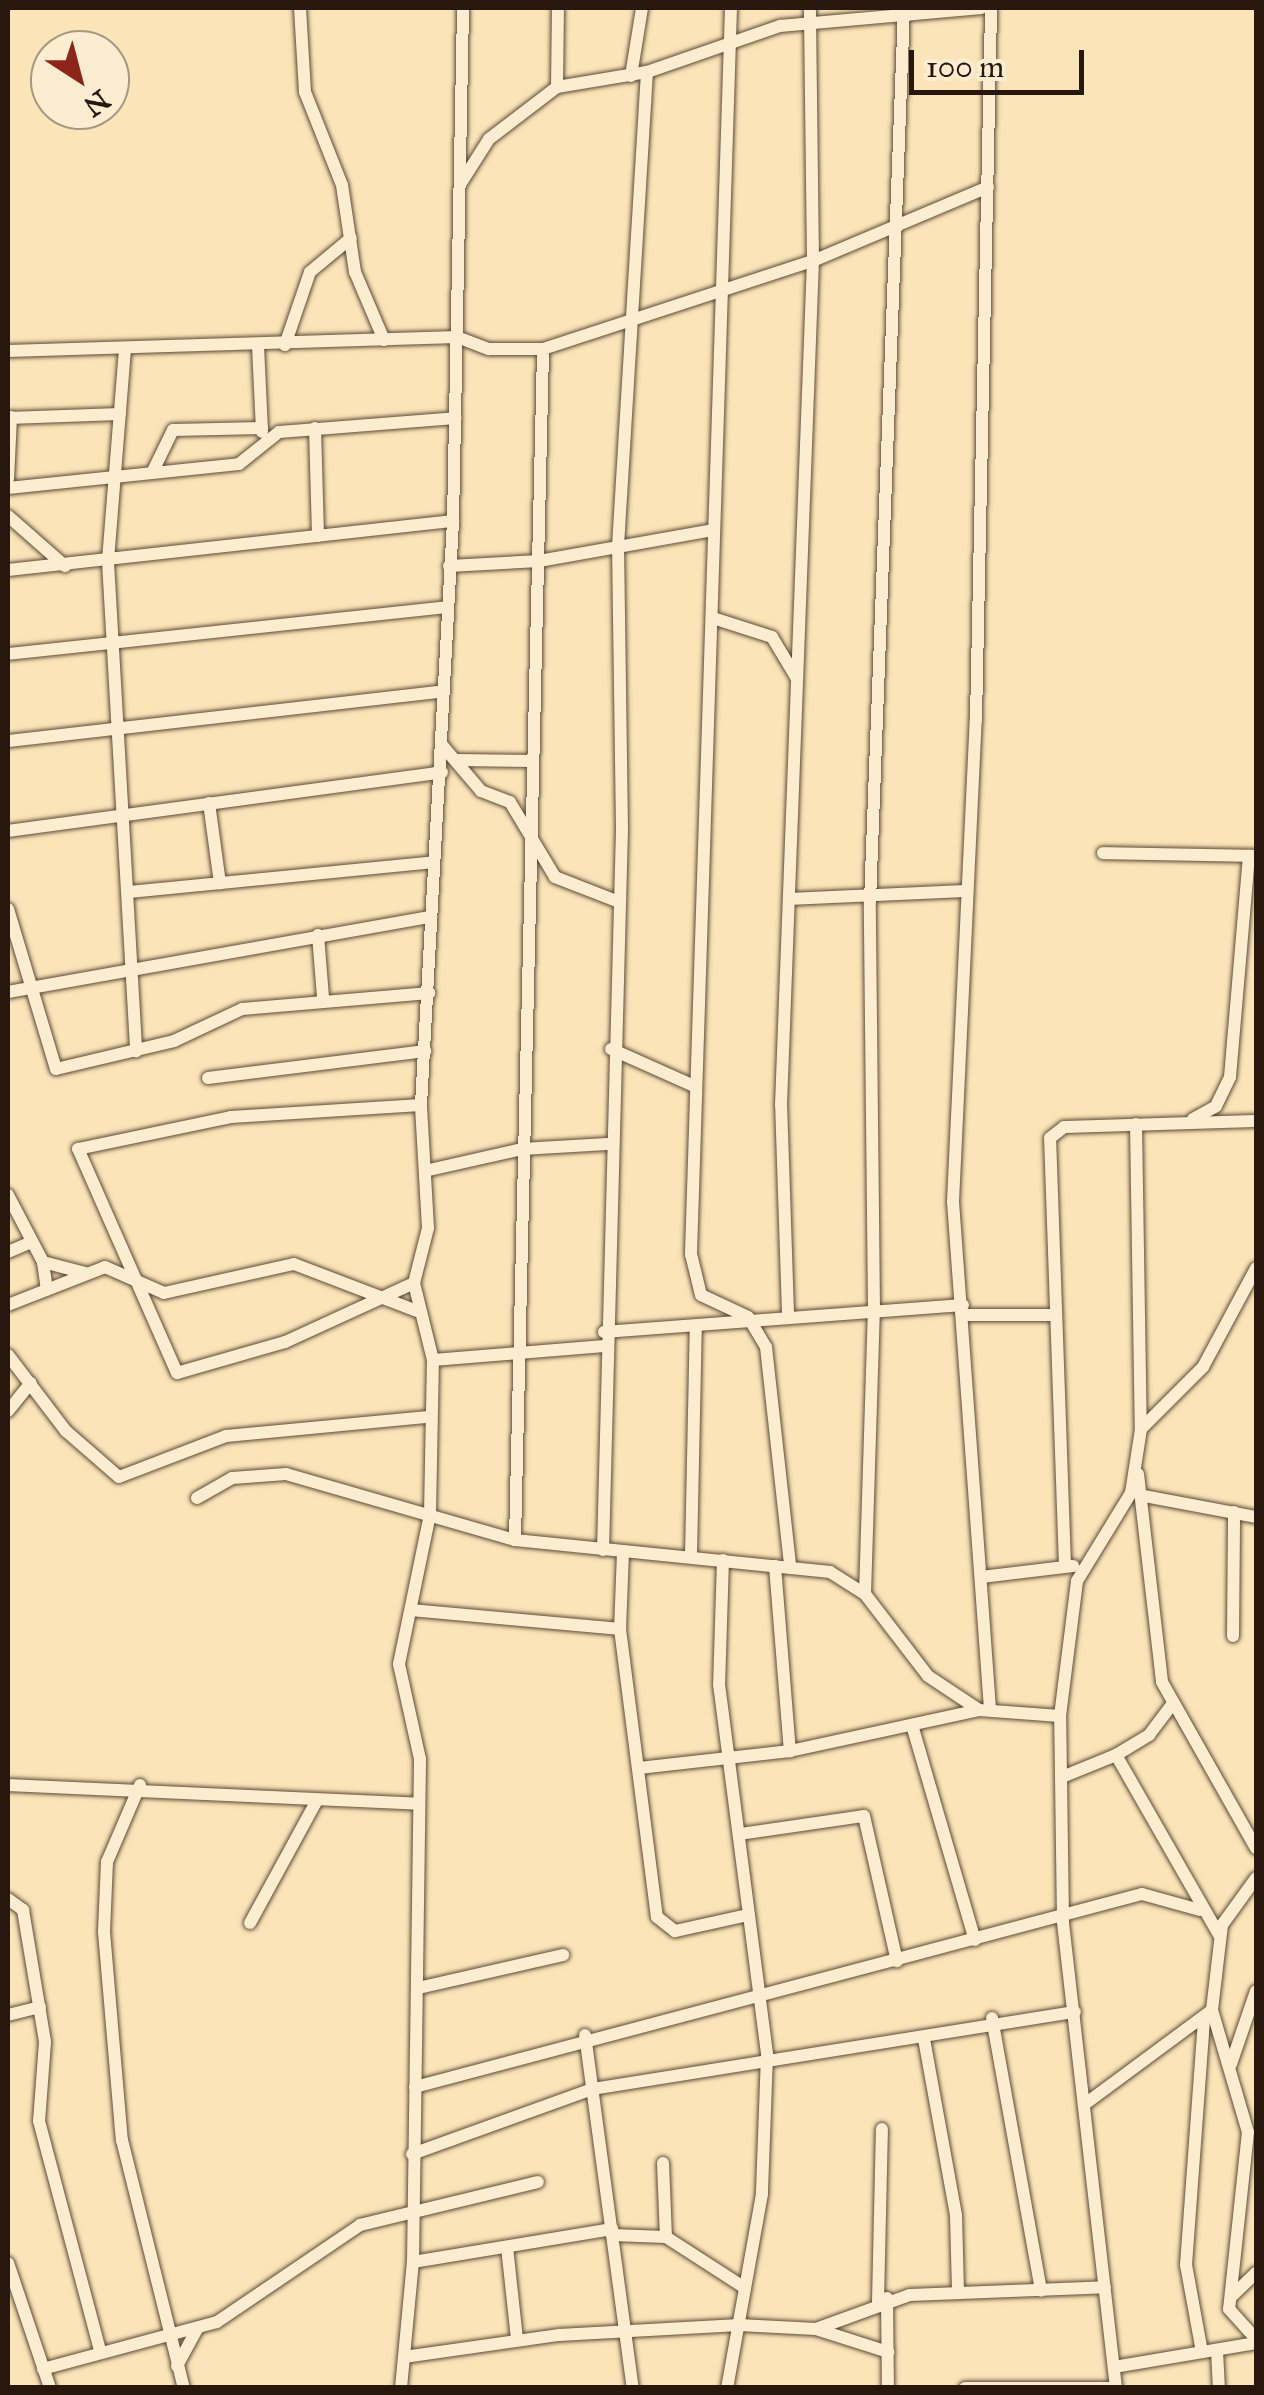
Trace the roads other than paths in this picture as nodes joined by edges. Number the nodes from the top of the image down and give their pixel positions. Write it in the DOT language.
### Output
graph roads {
  1 [pos="300,8"];
  2 [pos="463,8"];
  3 [pos="558,8"];
  4 [pos="642,8"];
  5 [pos="731,8"];
  6 [pos="981,8"];
  7 [pos="991,8"];
  8 [pos="903,10"];
  9 [pos="810,14"];
  10 [pos="732,41"];
  11 [pos="647,72"];
  12 [pos="631,76"];
  13 [pos="558,87"];
  14 [pos="460,184"];
  15 [pos="988,187"];
  16 [pos="900,220"];
  17 [pos="352,238"];
  18 [pos="813,262"];
  19 [pos="717,292"];
  20 [pos="299,322"];
  21 [pos="632,322"];
  22 [pos="457,337"];
  23 [pos="384,340"];
  24 [pos="314,343"];
  25 [pos="285,344"];
  26 [pos="258,346"];
  27 [pos="543,348"];
  28 [pos="124,349"];
  29 [pos="8,351"];
  30 [pos="120,414"];
  31 [pos="9,417"];
  32 [pos="455,418"];
  33 [pos="262,428"];
  34 [pos="315,428"];
  35 [pos="262,445"];
  36 [pos="152,473"];
  37 [pos="114,478"];
  38 [pos="8,479"];
  39 [pos="8,488"];
  40 [pos="8,516"];
  41 [pos="453,521"];
  42 [pos="708,531"];
  43 [pos="318,536"];
  44 [pos="618,546"];
  45 [pos="539,561"];
  46 [pos="108,562"];
  47 [pos="65,566"];
  48 [pos="449,566"];
  49 [pos="8,570"];
  50 [pos="445,607"];
  51 [pos="716,619"];
  52 [pos="118,639"];
  53 [pos="8,654"];
  54 [pos="797,679"];
  55 [pos="440,692"];
  56 [pos="124,723"];
  57 [pos="8,742"];
  58 [pos="441,744"];
  59 [pos="457,760"];
  60 [pos="530,761"];
  61 [pos="442,772"];
  62 [pos="209,802"];
  63 [pos="128,811"];
  64 [pos="8,831"];
  65 [pos="525,834"];
  66 [pos="1103,852"];
  67 [pos="1253,856"];
  68 [pos="434,862"];
  69 [pos="220,883"];
  70 [pos="964,891"];
  71 [pos="130,892"];
  72 [pos="789,899"];
  73 [pos="870,901"];
  74 [pos="619,902"];
  75 [pos="8,910"];
  76 [pos="430,917"];
  77 [pos="318,934"];
  78 [pos="134,972"];
  79 [pos="31,988"];
  80 [pos="8,992"];
  81 [pos="429,992"];
  82 [pos="323,997"];
  83 [pos="612,1049"];
  84 [pos="425,1051"];
  85 [pos="136,1052"];
  86 [pos="208,1078"];
  87 [pos="694,1086"];
  88 [pos="422,1106"];
  89 [pos="1256,1121"];
  90 [pos="1186,1122"];
  91 [pos="1136,1124"];
  92 [pos="607,1144"];
  93 [pos="522,1149"];
  94 [pos="429,1170"];
  95 [pos="8,1196"];
  96 [pos="29,1243"];
  97 [pos="8,1252"];
  98 [pos="44,1262"];
  99 [pos="1256,1268"];
  100 [pos="125,1270"];
  101 [pos="86,1273"];
  102 [pos="414,1282"];
  103 [pos="47,1290"];
  104 [pos="383,1294"];
  105 [pos="8,1306"];
  106 [pos="417,1310"];
  107 [pos="874,1310"];
  108 [pos="964,1310"];
  109 [pos="788,1312"];
  110 [pos="1052,1315"];
  111 [pos="748,1317"];
  112 [pos="696,1326"];
  113 [pos="604,1339"];
  114 [pos="526,1351"];
  115 [pos="8,1355"];
  116 [pos="433,1360"];
  117 [pos="31,1384"];
  118 [pos="8,1411"];
  119 [pos="428,1417"];
  120 [pos="1141,1429"];
  121 [pos="1138,1474"];
  122 [pos="1144,1496"];
  123 [pos="196,1498"];
  124 [pos="1234,1512"];
  125 [pos="430,1514"];
  126 [pos="1256,1517"];
  127 [pos="515,1540"];
  128 [pos="603,1550"];
  129 [pos="624,1552"];
  130 [pos="690,1556"];
  131 [pos="723,1560"];
  132 [pos="1082,1565"];
  133 [pos="782,1566"];
  134 [pos="1065,1566"];
  135 [pos="982,1576"];
  136 [pos="864,1594"];
  137 [pos="411,1610"];
  138 [pos="620,1629"];
  139 [pos="1233,1636"];
  140 [pos="1172,1704"];
  141 [pos="985,1710"];
  142 [pos="1060,1716"];
  143 [pos="912,1725"];
  144 [pos="790,1750"];
  145 [pos="1116,1755"];
  146 [pos="727,1758"];
  147 [pos="640,1768"];
  148 [pos="1062,1777"];
  149 [pos="8,1785"];
  150 [pos="140,1785"];
  151 [pos="317,1800"];
  152 [pos="419,1804"];
  153 [pos="740,1834"];
  154 [pos="1256,1848"];
  155 [pos="1256,1878"];
  156 [pos="8,1899"];
  157 [pos="1200,1910"];
  158 [pos="748,1915"];
  159 [pos="1063,1920"];
  160 [pos="250,1923"];
  161 [pos="1219,1935"];
  162 [pos="975,1940"];
  163 [pos="562,1954"];
  164 [pos="897,1961"];
  165 [pos="418,1988"];
  166 [pos="1256,1991"];
  167 [pos="761,1993"];
  168 [pos="40,2007"];
  169 [pos="1075,2012"];
  170 [pos="8,2015"];
  171 [pos="1208,2015"];
  172 [pos="992,2018"];
  173 [pos="585,2035"];
  174 [pos="924,2039"];
  175 [pos="767,2055"];
  176 [pos="1231,2064"];
  177 [pos="415,2087"];
  178 [pos="593,2089"];
  179 [pos="1085,2104"];
  180 [pos="882,2129"];
  181 [pos="412,2154"];
  182 [pos="663,2163"];
  183 [pos="538,2182"];
  184 [pos="412,2215"];
  185 [pos="612,2232"];
  186 [pos="666,2237"];
  187 [pos="507,2247"];
  188 [pos="8,2262"];
  189 [pos="412,2262"];
  190 [pos="1256,2272"];
  191 [pos="1105,2287"];
  192 [pos="745,2288"];
  193 [pos="1041,2291"];
  194 [pos="958,2292"];
  195 [pos="1231,2298"];
  196 [pos="883,2300"];
  197 [pos="739,2325"];
  198 [pos="197,2329"];
  199 [pos="621,2329"];
  200 [pos="816,2330"];
  201 [pos="166,2337"];
  202 [pos="517,2339"];
  203 [pos="1256,2341"];
  204 [pos="100,2351"];
  205 [pos="888,2352"];
  206 [pos="1209,2352"];
  207 [pos="404,2356"];
  208 [pos="177,2366"];
  209 [pos="1114,2366"];
  210 [pos="43,2369"];
  211 [pos="50,2388"];
  212 [pos="184,2388"];
  213 [pos="402,2388"];
  214 [pos="633,2388"];
  215 [pos="727,2388"];
  216 [pos="888,2388"];
  217 [pos="964,2388"];
  218 [pos="1219,2388"];
  1 -- 17 [label="street"];
  2 -- 14 [label="street"];
  3 -- 13 [label="street"];
  4 -- 12 [label="street"];
  5 -- 10 [label="street"];
  6 -- 8 [label="street"];
  7 -- 15 [label="street"];
  8 -- 9 [label="street"];
  8 -- 16 [label="street"];
  9 -- 10 [label="street"];
  9 -- 18 [label="street"];
  10 -- 11 [label="street"];
  10 -- 19 [label="street"];
  11 -- 12 [label="street"];
  11 -- 21 [label="street"];
  12 -- 13 [label="street"];
  13 -- 14 [label="street"];
  14 -- 22 [label="street"];
  15 -- 16 [label="street"];
  15 -- 70 [label="street"];
  16 -- 18 [label="street"];
  16 -- 73 [label="street"];
  17 -- 20 [label="street"];
  17 -- 23 [label="street"];
  18 -- 19 [label="street"];
  18 -- 54 [label="street"];
  19 -- 21 [label="street"];
  19 -- 42 [label="street"];
  20 -- 24 [label="street"];
  20 -- 25 [label="street"];
  21 -- 27 [label="street"];
  21 -- 44 [label="street"];
  22 -- 23 [label="street"];
  22 -- 27 [label="street"];
  22 -- 32 [label="street"];
  23 -- 24 [label="street"];
  24 -- 25 [label="street"];
  25 -- 26 [label="street"];
  26 -- 28 [label="street"];
  26 -- 33 [label="street"];
  27 -- 45 [label="street"];
  28 -- 29 [label="street"];
  28 -- 30 [label="street"];
  30 -- 31 [label="street"];
  30 -- 37 [label="street"];
  31 -- 38 [label="street"];
  32 -- 34 [label="street"];
  32 -- 41 [label="street"];
  33 -- 35 [label="street"];
  33 -- 36 [label="street"];
  34 -- 35 [label="street"];
  34 -- 43 [label="street"];
  35 -- 36 [label="street"];
  36 -- 37 [label="street"];
  37 -- 39 [label="street"];
  37 -- 46 [label="street"];
  40 -- 47 [label="street"];
  41 -- 43 [label="street"];
  41 -- 48 [label="street"];
  42 -- 44 [label="street"];
  42 -- 51 [label="street"];
  43 -- 46 [label="street"];
  44 -- 45 [label="street"];
  44 -- 74 [label="street"];
  45 -- 48 [label="street"];
  45 -- 60 [label="street"];
  46 -- 47 [label="street"];
  46 -- 52 [label="street"];
  47 -- 49 [label="street"];
  48 -- 50 [label="street"];
  50 -- 52 [label="street"];
  50 -- 55 [label="street"];
  51 -- 54 [label="street"];
  51 -- 87 [label="street"];
  52 -- 53 [label="street"];
  52 -- 56 [label="street"];
  54 -- 72 [label="street"];
  55 -- 56 [label="street"];
  55 -- 58 [label="street"];
  56 -- 57 [label="street"];
  56 -- 63 [label="street"];
  58 -- 59 [label="street"];
  58 -- 61 [label="street"];
  59 -- 60 [label="street"];
  59 -- 65 [label="street"];
  60 -- 65 [label="street"];
  61 -- 62 [label="street"];
  61 -- 68 [label="street"];
  62 -- 63 [label="street"];
  62 -- 69 [label="street"];
  63 -- 64 [label="street"];
  63 -- 71 [label="street"];
  65 -- 74 [label="street"];
  65 -- 93 [label="street"];
  66 -- 67 [label="street"];
  67 -- 90 [label="street"];
  68 -- 69 [label="street"];
  68 -- 76 [label="street"];
  69 -- 71 [label="street"];
  70 -- 73 [label="street"];
  70 -- 108 [label="street"];
  71 -- 78 [label="street"];
  72 -- 73 [label="street"];
  72 -- 109 [label="street"];
  73 -- 107 [label="street"];
  74 -- 83 [label="street"];
  75 -- 79 [label="street"];
  76 -- 77 [label="street"];
  76 -- 81 [label="street"];
  77 -- 78 [label="street"];
  77 -- 82 [label="street"];
  78 -- 79 [label="street"];
  78 -- 85 [label="street"];
  79 -- 80 [label="street"];
  79 -- 85 [label="street"];
  81 -- 82 [label="street"];
  81 -- 84 [label="street"];
  82 -- 85 [label="street"];
  83 -- 87 [label="street"];
  83 -- 92 [label="street"];
  84 -- 86 [label="street"];
  84 -- 88 [label="street"];
  87 -- 111 [label="street"];
  88 -- 94 [label="street"];
  88 -- 100 [label="street"];
  89 -- 90 [label="street"];
  90 -- 91 [label="street"];
  91 -- 110 [label="street"];
  91 -- 120 [label="street"];
  92 -- 93 [label="street"];
  92 -- 113 [label="street"];
  93 -- 94 [label="street"];
  93 -- 114 [label="street"];
  94 -- 102 [label="street"];
  95 -- 96 [label="street"];
  96 -- 97 [label="street"];
  96 -- 98 [label="street"];
  98 -- 101 [label="street"];
  98 -- 103 [label="street"];
  99 -- 120 [label="street"];
  100 -- 101 [label="street"];
  100 -- 104 [label="street"];
  100 -- 104 [label="street"];
  101 -- 103 [label="street"];
  102 -- 104 [label="street"];
  102 -- 106 [label="street"];
  103 -- 105 [label="street"];
  104 -- 106 [label="street"];
  106 -- 116 [label="street"];
  107 -- 108 [label="street"];
  107 -- 109 [label="street"];
  107 -- 136 [label="street"];
  108 -- 110 [label="street"];
  108 -- 135 [label="street"];
  109 -- 111 [label="street"];
  110 -- 134 [label="street"];
  111 -- 112 [label="street"];
  111 -- 133 [label="street"];
  112 -- 113 [label="street"];
  112 -- 130 [label="street"];
  113 -- 114 [label="street"];
  113 -- 128 [label="street"];
  114 -- 116 [label="street"];
  114 -- 127 [label="street"];
  115 -- 117 [label="street"];
  116 -- 119 [label="street"];
  117 -- 118 [label="street"];
  117 -- 119 [label="street"];
  119 -- 125 [label="street"];
  120 -- 121 [label="street"];
  121 -- 122 [label="street"];
  121 -- 132 [label="street"];
  122 -- 124 [label="street"];
  122 -- 140 [label="street"];
  123 -- 125 [label="street"];
  124 -- 126 [label="street"];
  124 -- 139 [label="street"];
  125 -- 127 [label="street"];
  125 -- 137 [label="street"];
  127 -- 128 [label="street"];
  128 -- 129 [label="street"];
  129 -- 130 [label="street"];
  129 -- 138 [label="street"];
  130 -- 131 [label="street"];
  131 -- 133 [label="street"];
  131 -- 146 [label="street"];
  132 -- 134 [label="street"];
  132 -- 142 [label="street"];
  133 -- 136 [label="street"];
  133 -- 144 [label="street"];
  134 -- 135 [label="street"];
  135 -- 141 [label="street"];
  136 -- 141 [label="street"];
  137 -- 138 [label="street"];
  137 -- 152 [label="street"];
  138 -- 147 [label="street"];
  140 -- 145 [label="street"];
  140 -- 154 [label="street"];
  141 -- 142 [label="street"];
  141 -- 143 [label="street"];
  142 -- 148 [label="street"];
  143 -- 144 [label="street"];
  143 -- 162 [label="street"];
  144 -- 146 [label="street"];
  145 -- 148 [label="street"];
  145 -- 157 [label="street"];
  146 -- 147 [label="street"];
  146 -- 153 [label="street"];
  147 -- 158 [label="street"];
  148 -- 159 [label="street"];
  149 -- 150 [label="street"];
  150 -- 151 [label="street"];
  150 -- 201 [label="street"];
  151 -- 152 [label="street"];
  151 -- 160 [label="street"];
  152 -- 165 [label="street"];
  153 -- 158 [label="street"];
  153 -- 164 [label="street"];
  155 -- 161 [label="street"];
  156 -- 168 [label="street"];
  157 -- 159 [label="street"];
  157 -- 161 [label="street"];
  158 -- 167 [label="street"];
  159 -- 162 [label="street"];
  159 -- 169 [label="street"];
  161 -- 171 [label="street"];
  162 -- 164 [label="street"];
  163 -- 165 [label="street"];
  164 -- 167 [label="street"];
  165 -- 177 [label="street"];
  166 -- 176 [label="street"];
  167 -- 173 [label="street"];
  167 -- 175 [label="street"];
  168 -- 170 [label="street"];
  168 -- 204 [label="street"];
  169 -- 172 [label="street"];
  169 -- 179 [label="street"];
  171 -- 176 [label="street"];
  171 -- 179 [label="street"];
  171 -- 206 [label="street"];
  172 -- 174 [label="street"];
  172 -- 193 [label="street"];
  173 -- 177 [label="street"];
  173 -- 178 [label="street"];
  174 -- 175 [label="street"];
  174 -- 194 [label="street"];
  175 -- 178 [label="street"];
  175 -- 192 [label="street"];
  176 -- 195 [label="street"];
  177 -- 181 [label="street"];
  178 -- 181 [label="street"];
  178 -- 185 [label="street"];
  179 -- 191 [label="street"];
  180 -- 196 [label="street"];
  181 -- 184 [label="street"];
  182 -- 186 [label="street"];
  183 -- 184 [label="street"];
  184 -- 189 [label="street"];
  184 -- 198 [label="street"];
  185 -- 186 [label="street"];
  185 -- 187 [label="street"];
  185 -- 199 [label="street"];
  186 -- 192 [label="street"];
  187 -- 189 [label="street"];
  187 -- 202 [label="street"];
  188 -- 210 [label="street"];
  189 -- 207 [label="street"];
  190 -- 195 [label="street"];
  191 -- 193 [label="street"];
  191 -- 209 [label="street"];
  192 -- 197 [label="street"];
  193 -- 194 [label="street"];
  194 -- 196 [label="street"];
  195 -- 203 [label="street"];
  196 -- 200 [label="street"];
  196 -- 205 [label="street"];
  197 -- 199 [label="street"];
  197 -- 200 [label="street"];
  197 -- 215 [label="street"];
  198 -- 201 [label="street"];
  198 -- 208 [label="street"];
  199 -- 202 [label="street"];
  199 -- 214 [label="street"];
  200 -- 205 [label="street"];
  201 -- 204 [label="street"];
  201 -- 208 [label="street"];
  202 -- 207 [label="street"];
  203 -- 206 [label="street"];
  204 -- 210 [label="street"];
  205 -- 216 [label="street"];
  206 -- 209 [label="street"];
  206 -- 218 [label="street"];
  207 -- 213 [label="street"];
  208 -- 212 [label="street"];
  209 -- 217 [label="street"];
  210 -- 211 [label="street"];
}
